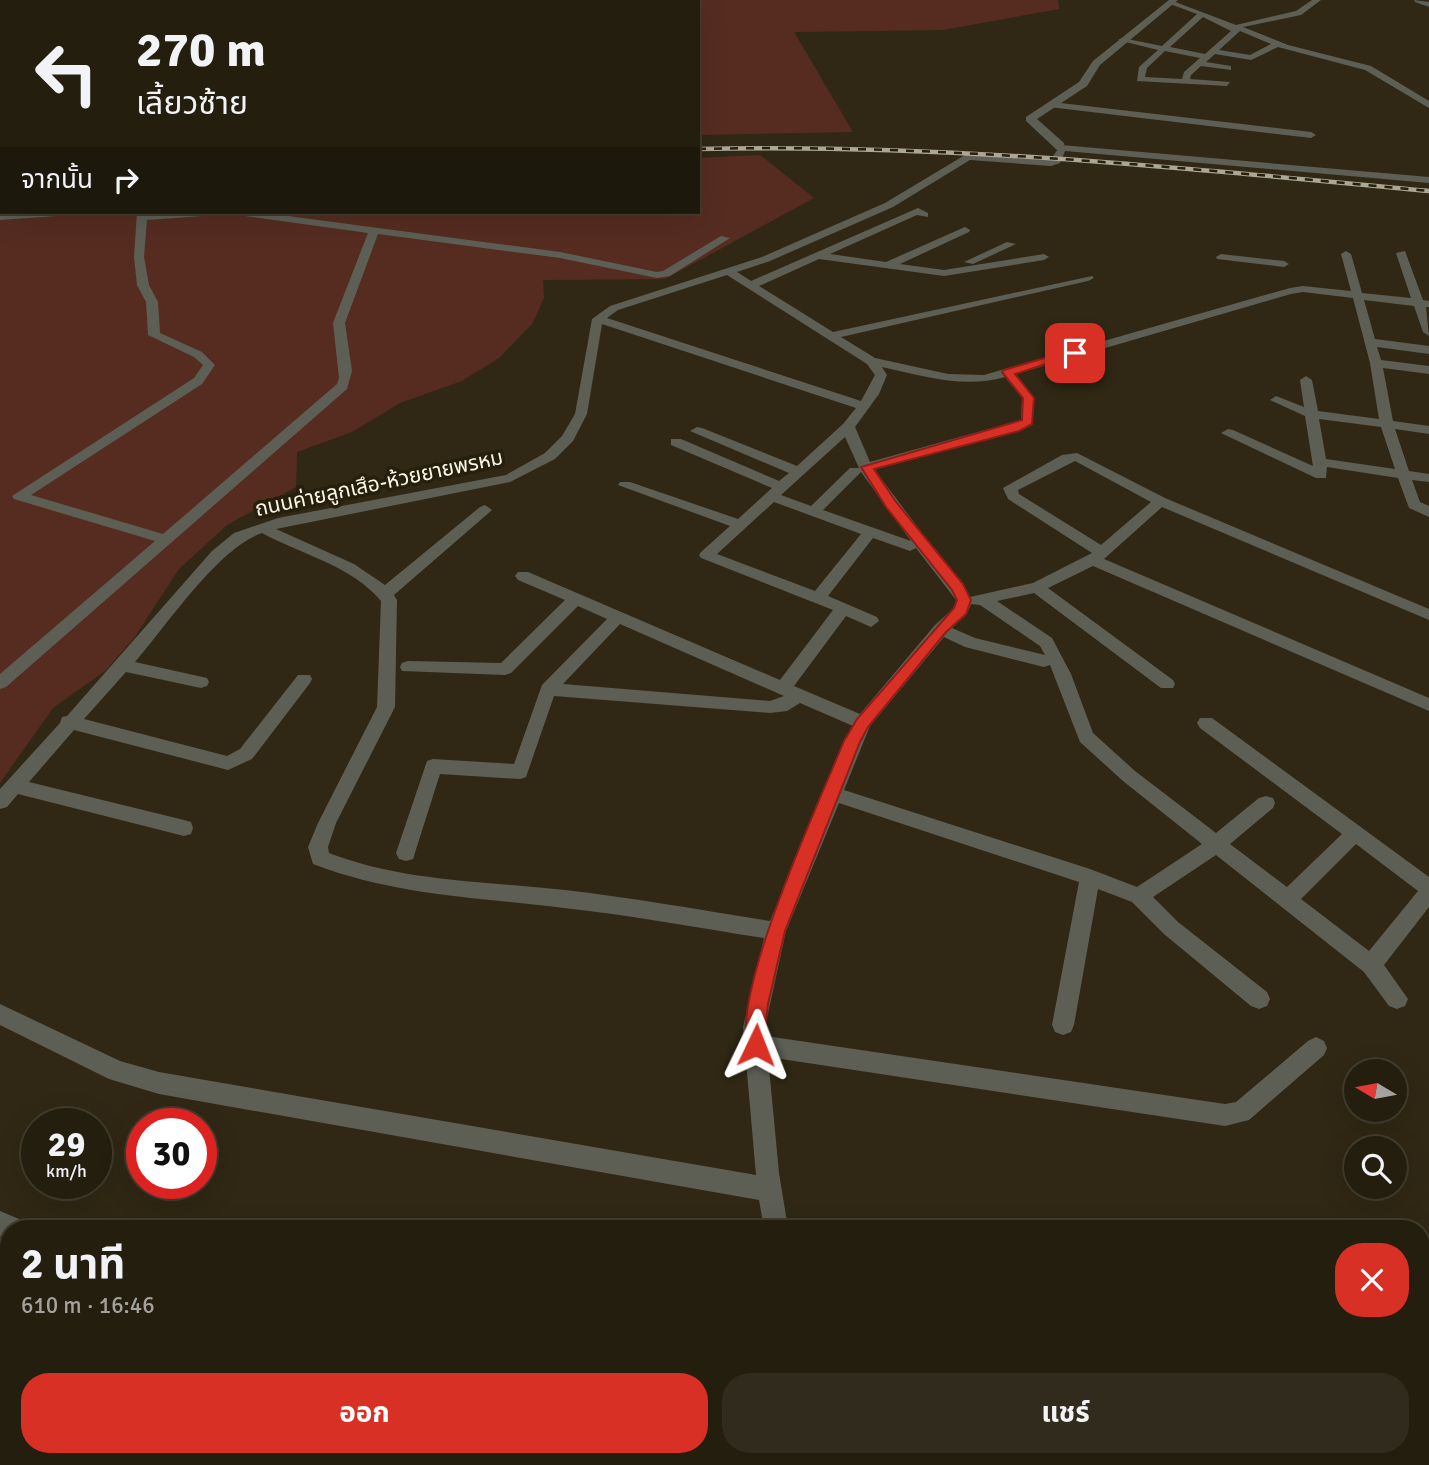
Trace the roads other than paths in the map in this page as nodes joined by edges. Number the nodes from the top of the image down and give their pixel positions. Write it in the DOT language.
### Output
graph roads {
  1 [pos="1317,0"];
  2 [pos="1418,0"];
  3 [pos="1173,1"];
  4 [pos="1429,5"];
  5 [pos="1235,27"];
  6 [pos="1122,40"];
  7 [pos="1275,45"];
  8 [pos="1164,48"];
  9 [pos="1207,57"];
  10 [pos="1228,68"];
  11 [pos="1186,82"];
  12 [pos="1227,85"];
  13 [pos="1052,105"];
  14 [pos="1429,105"];
  15 [pos="1311,135"];
  16 [pos="1061,148"];
  17 [pos="1429,180"];
  18 [pos="43,214"];
  19 [pos="142,214"];
  20 [pos="252,214"];
  21 [pos="0,217"];
  22 [pos="888,228"];
  23 [pos="374,230"];
  24 [pos="965,230"];
  25 [pos="725,238"];
  26 [pos="1010,244"];
  27 [pos="845,247"];
  28 [pos="1401,253"];
  29 [pos="1346,254"];
  30 [pos="822,257"];
  31 [pos="1044,257"];
  32 [pos="1222,257"];
  33 [pos="885,265"];
  34 [pos="729,272"];
  35 [pos="944,273"];
  36 [pos="1088,278"];
  37 [pos="755,287"];
  38 [pos="1290,291"];
  39 [pos="1356,295"];
  40 [pos="1424,303"];
  41 [pos="598,319"];
  42 [pos="1429,332"];
  43 [pos="831,336"];
  44 [pos="1370,342"];
  45 [pos="1429,350"];
  46 [pos="871,361"];
  47 [pos="1376,363"];
  48 [pos="1429,370"];
  49 [pos="1008,372"];
  50 [pos="1306,380"];
  51 [pos="1276,400"];
  52 [pos="864,405"];
  53 [pos="1311,414"];
  54 [pos="1387,425"];
  55 [pos="848,427"];
  56 [pos="1429,430"];
  57 [pos="697,431"];
  58 [pos="1228,433"];
  59 [pos="676,442"];
  60 [pos="1319,462"];
  61 [pos="861,469"];
  62 [pos="797,471"];
  63 [pos="1404,474"];
  64 [pos="1429,478"];
  65 [pos="625,485"];
  66 [pos="776,491"];
  67 [pos="1160,501"];
  68 [pos="485,510"];
  69 [pos="814,511"];
  70 [pos="1429,512"];
  71 [pos="739,524"];
  72 [pos="263,528"];
  73 [pos="870,532"];
  74 [pos="165,539"];
  75 [pos="909,546"];
  76 [pos="1097,556"];
  77 [pos="523,576"];
  78 [pos="1037,587"];
  79 [pos="385,594"];
  80 [pos="575,599"];
  81 [pos="818,599"];
  82 [pos="974,600"];
  83 [pos="843,608"];
  84 [pos="1429,615"];
  85 [pos="618,617"];
  86 [pos="872,621"];
  87 [pos="941,629"];
  88 [pos="1044,662"];
  89 [pos="121,665"];
  90 [pos="408,667"];
  91 [pos="304,679"];
  92 [pos="201,682"];
  93 [pos="0,683"];
  94 [pos="1167,684"];
  95 [pos="548,689"];
  96 [pos="792,691"];
  97 [pos="1429,705"];
  98 [pos="68,722"];
  99 [pos="863,723"];
  100 [pos="1206,723"];
  101 [pos="13,786"];
  102 [pos="831,793"];
  103 [pos="0,802"];
  104 [pos="1266,803"];
  105 [pos="184,828"];
  106 [pos="1354,834"];
  107 [pos="1216,844"];
  108 [pos="406,853"];
  109 [pos="1090,877"];
  110 [pos="1429,890"];
  111 [pos="1139,896"];
  112 [pos="1286,901"];
  113 [pos="776,931"];
  114 [pos="1371,965"];
  115 [pos="1259,999"];
  116 [pos="1397,999"];
  117 [pos="0,1014"];
  118 [pos="1063,1025"];
  119 [pos="756,1045"];
  120 [pos="1317,1048"];
  121 [pos="770,1190"];
  122 [pos="775,1220"];
  1 -- 5 [label="street"];
  2 -- 4 [label="street"];
  3 -- 5 [label="street"];
  3 -- 6 [label="street"];
  5 -- 14 [label="street"];
  6 -- 8 [label="street"];
  6 -- 13 [label="street"];
  7 -- 9 [label="street"];
  8 -- 9 [label="street"];
  8 -- 9 [label="street"];
  8 -- 11 [label="street"];
  9 -- 10 [label="street"];
  9 -- 11 [label="street"];
  11 -- 12 [label="street"];
  13 -- 15 [label="street"];
  13 -- 16 [label="street"];
  16 -- 17 [label="street"];
  16 -- 34 [label="street"];
  18 -- 21 [label="street"];
  19 -- 74 [label="street"];
  20 -- 23 [label="street"];
  22 -- 27 [label="street"];
  23 -- 25 [label="street"];
  23 -- 74 [label="street"];
  24 -- 33 [label="street"];
  26 -- 35 [label="street"];
  27 -- 30 [label="street"];
  27 -- 33 [label="street"];
  28 -- 40 [label="street"];
  29 -- 39 [label="street"];
  30 -- 33 [label="street"];
  30 -- 37 [label="street"];
  31 -- 35 [label="street"];
  32 -- 38 [label="street"];
  33 -- 35 [label="street"];
  34 -- 37 [label="street"];
  34 -- 41 [label="street"];
  36 -- 43 [label="street"];
  37 -- 43 [label="street"];
  38 -- 39 [label="street"];
  38 -- 49 [label="street"];
  39 -- 40 [label="street"];
  39 -- 44 [label="street"];
  40 -- 42 [label="street"];
  41 -- 52 [label="street"];
  41 -- 72 [label="street, ถนนค่ายลูกเสึอ-ห้วยยายพรหม"];
  43 -- 46 [label="street"];
  44 -- 45 [label="street"];
  44 -- 47 [label="street"];
  46 -- 49 [label="street"];
  46 -- 52 [label="street"];
  47 -- 48 [label="street"];
  47 -- 54 [label="street"];
  49 -- 61 [label="street"];
  50 -- 53 [label="street"];
  51 -- 53 [label="street"];
  52 -- 55 [label="street"];
  53 -- 54 [label="street"];
  53 -- 60 [label="street"];
  54 -- 56 [label="street"];
  54 -- 63 [label="street"];
  55 -- 61 [label="street"];
  55 -- 62 [label="street"];
  57 -- 62 [label="street"];
  58 -- 60 [label="street"];
  59 -- 66 [label="street"];
  60 -- 63 [label="street"];
  61 -- 69 [label="street"];
  61 -- 82 [label="street"];
  62 -- 66 [label="street"];
  63 -- 64 [label="street"];
  63 -- 70 [label="street"];
  65 -- 71 [label="street"];
  66 -- 69 [label="street"];
  66 -- 71 [label="street"];
  67 -- 76 [label="street"];
  67 -- 76 [label="street"];
  67 -- 84 [label="street"];
  68 -- 79 [label="street"];
  69 -- 73 [label="street"];
  71 -- 81 [label="street"];
  72 -- 79 [label="street"];
  72 -- 89 [label="street, ถนนค่ายลูกเสึอ-ห้วยยายพรหม"];
  73 -- 75 [label="street"];
  73 -- 81 [label="street"];
  74 -- 93 [label="street"];
  76 -- 78 [label="street"];
  76 -- 97 [label="street"];
  77 -- 80 [label="street"];
  78 -- 82 [label="street"];
  78 -- 94 [label="street"];
  79 -- 113 [label="street"];
  80 -- 85 [label="street"];
  80 -- 90 [label="street"];
  81 -- 83 [label="street"];
  82 -- 87 [label="street"];
  82 -- 107 [label="street"];
  83 -- 86 [label="street"];
  83 -- 96 [label="street"];
  85 -- 95 [label="street"];
  85 -- 96 [label="street"];
  87 -- 88 [label="street"];
  87 -- 99 [label="street"];
  89 -- 92 [label="street"];
  89 -- 98 [label="street, ถนนค่ายลูกเสึอ-ห้วยยายพรหม"];
  91 -- 98 [label="street"];
  95 -- 96 [label="street"];
  95 -- 108 [label="street"];
  96 -- 99 [label="street"];
  98 -- 101 [label="street, ถนนค่ายลูกเสึอ-ห้วยยายพรหม"];
  99 -- 102 [label="street"];
  100 -- 106 [label="street"];
  101 -- 103 [label="street, ถนนค่ายลูกเสึอ-ห้วยยายพรหม"];
  101 -- 105 [label="street"];
  102 -- 109 [label="street"];
  102 -- 113 [label="street"];
  104 -- 107 [label="street"];
  106 -- 110 [label="street"];
  106 -- 112 [label="street"];
  107 -- 111 [label="street"];
  107 -- 112 [label="street"];
  109 -- 111 [label="street"];
  109 -- 118 [label="street"];
  110 -- 114 [label="street"];
  111 -- 115 [label="street"];
  112 -- 114 [label="street"];
  113 -- 119 [label="street"];
  114 -- 116 [label="street"];
  117 -- 121 [label="street"];
  119 -- 120 [label="street"];
  119 -- 121 [label="street"];
  121 -- 122 [label="street"];
}
